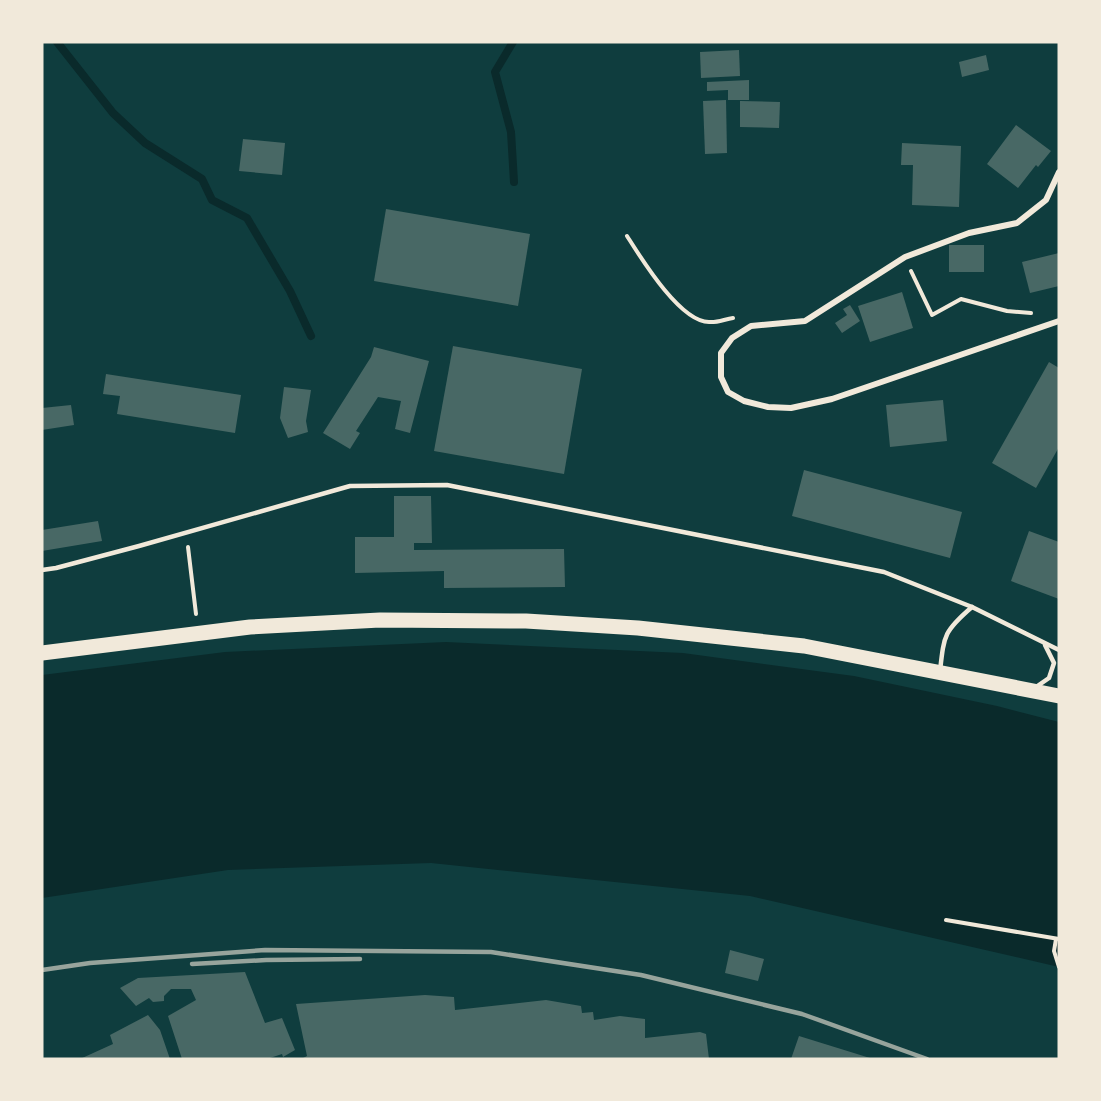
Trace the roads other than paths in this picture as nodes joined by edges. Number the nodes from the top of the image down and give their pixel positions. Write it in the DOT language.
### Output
graph roads {
  1 [pos="1059,172"];
  2 [pos="1059,321"];
  3 [pos="42,570"];
  4 [pos="972,608"];
  5 [pos="1045,643"];
  6 [pos="1059,650"];
  7 [pos="42,653"];
  8 [pos="939,673"];
  9 [pos="1032,690"];
  10 [pos="1059,696"];
  1 -- 2 [label="street"];
  3 -- 4 [label="lane"];
  4 -- 5 [label="lane"];
  4 -- 8 [label="lane"];
  5 -- 6 [label="lane"];
  5 -- 9 [label="lane"];
  7 -- 8 [label="main road"];
  8 -- 9 [label="main road"];
  9 -- 10 [label="main road"];
}
